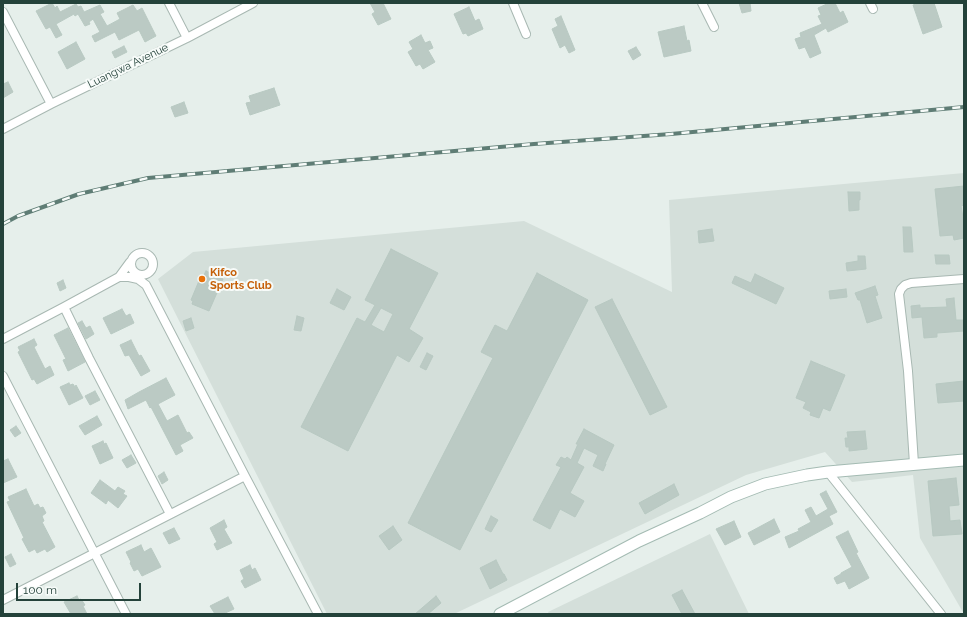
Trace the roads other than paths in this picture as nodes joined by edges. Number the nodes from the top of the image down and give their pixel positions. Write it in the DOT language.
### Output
graph roads {
  1 [pos="169,3"];
  2 [pos="253,3"];
  3 [pos="513,3"];
  4 [pos="702,3"];
  5 [pos="3,12"];
  6 [pos="714,27"];
  7 [pos="526,34"];
  8 [pos="187,38"];
  9 [pos="51,104"];
  10 [pos="3,130"];
  11 [pos="130,262"];
  12 [pos="146,274"];
  13 [pos="119,277"];
  14 [pos="129,277"];
  15 [pos="964,279"];
  16 [pos="146,285"];
  17 [pos="64,307"];
  18 [pos="3,339"];
  19 [pos="3,376"];
  20 [pos="964,460"];
  21 [pos="914,464"];
  22 [pos="828,472"];
  23 [pos="245,476"];
  24 [pos="170,514"];
  25 [pos="94,553"];
  26 [pos="3,600"];
  27 [pos="126,614"];
  28 [pos="318,614"];
  29 [pos="500,614"];
  30 [pos="941,614"];
  1 -- 8 [label="street"];
  2 -- 8 [label="street, Luangwa Avenue"];
  3 -- 7 [label="street"];
  4 -- 6 [label="street"];
  5 -- 9 [label="street"];
  8 -- 9 [label="street, Luangwa Avenue"];
  9 -- 10 [label="street, Luangwa Avenue"];
  11 -- 12 [label="street"];
  11 -- 12 [label="street"];
  11 -- 13 [label="street"];
  12 -- 14 [label="street"];
  12 -- 16 [label="street"];
  13 -- 14 [label="street"];
  13 -- 17 [label="street"];
  14 -- 16 [label="street"];
  15 -- 21 [label="street"];
  16 -- 23 [label="street"];
  17 -- 18 [label="street"];
  17 -- 24 [label="street"];
  19 -- 25 [label="street"];
  20 -- 21 [label="main road"];
  21 -- 22 [label="main road"];
  22 -- 29 [label="main road"];
  22 -- 30 [label="street"];
  23 -- 24 [label="street"];
  23 -- 28 [label="street"];
  24 -- 25 [label="street"];
  25 -- 26 [label="street"];
  25 -- 27 [label="street"];
}
